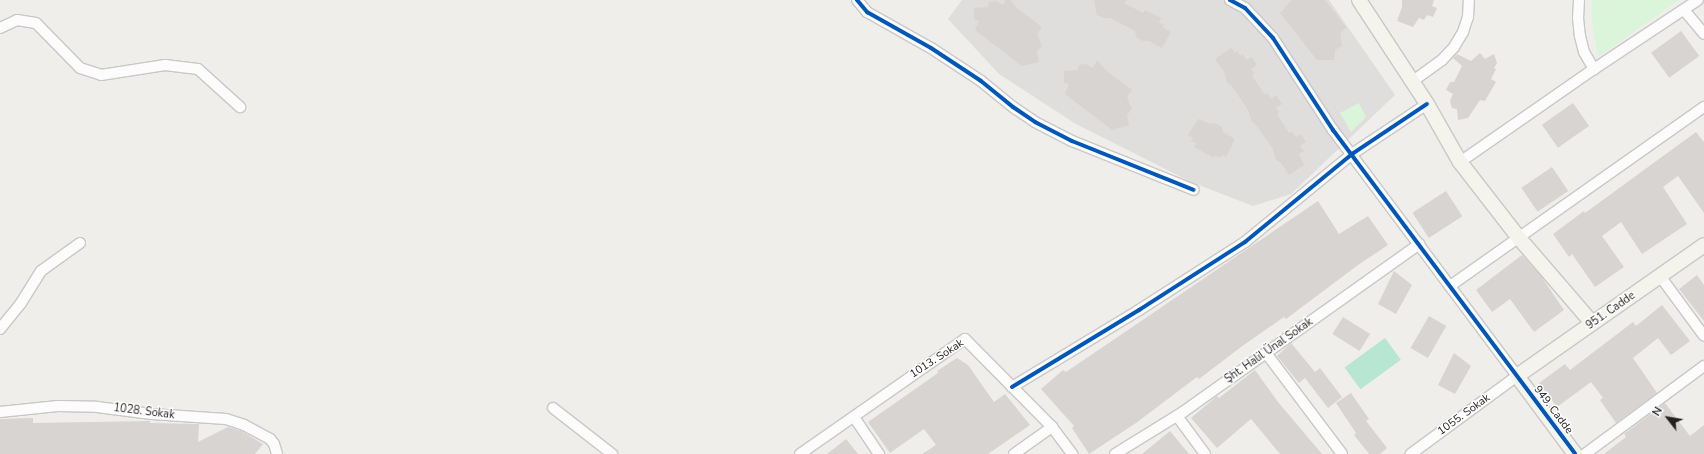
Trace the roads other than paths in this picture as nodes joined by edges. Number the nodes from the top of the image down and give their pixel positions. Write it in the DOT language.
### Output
graph roads {
  1 [pos="857,0"];
  2 [pos="1230,0"];
  3 [pos="1359,0"];
  4 [pos="1470,0"];
  5 [pos="1579,0"];
  6 [pos="1698,0"];
  7 [pos="1684,10"];
  8 [pos="0,28"];
  9 [pos="1704,34"];
  10 [pos="1594,69"];
  11 [pos="1413,81"];
  12 [pos="1427,104"];
  13 [pos="240,107"];
  14 [pos="1704,107"];
  15 [pos="1352,154"];
  16 [pos="1460,162"];
  17 [pos="1194,190"];
  18 [pos="1520,238"];
  19 [pos="80,243"];
  20 [pos="1419,244"];
  21 [pos="1704,245"];
  22 [pos="1660,276"];
  23 [pos="1450,286"];
  24 [pos="1592,324"];
  25 [pos="0,329"];
  26 [pos="1704,336"];
  27 [pos="1266,353"];
  28 [pos="1704,366"];
  29 [pos="1517,376"];
  30 [pos="1012,387"];
  31 [pos="553,408"];
  32 [pos="0,412"];
  33 [pos="854,416"];
  34 [pos="1176,416"];
  35 [pos="1052,427"];
  36 [pos="275,453"];
  37 [pos="612,454"];
  38 [pos="800,454"];
  39 [pos="879,454"];
  40 [pos="1014,454"];
  41 [pos="1072,454"];
  42 [pos="1115,454"];
  43 [pos="1205,454"];
  44 [pos="1342,454"];
  45 [pos="1411,454"];
  46 [pos="1575,454"];
  47 [pos="1585,454"];
  1 -- 17 [label="street"];
  2 -- 15 [label="street"];
  3 -- 11 [label="street"];
  4 -- 11 [label="street"];
  5 -- 10 [label="street"];
  6 -- 7 [label="street"];
  7 -- 9 [label="street"];
  7 -- 10 [label="street"];
  8 -- 13 [label="street"];
  10 -- 16 [label="street"];
  11 -- 12 [label="street"];
  12 -- 15 [label="street"];
  12 -- 16 [label="street"];
  14 -- 18 [label="street"];
  15 -- 20 [label="street"];
  15 -- 30 [label="street"];
  16 -- 18 [label="street"];
  18 -- 23 [label="street"];
  18 -- 24 [label="street"];
  19 -- 25 [label="street"];
  20 -- 23 [label="street"];
  20 -- 27 [label="street, Şht. Halil Ünal Sokak"];
  21 -- 22 [label="street, 951. Cadde"];
  22 -- 24 [label="street, 951. Cadde"];
  22 -- 26 [label="street"];
  23 -- 29 [label="street"];
  24 -- 29 [label="street, 951. Cadde"];
  27 -- 34 [label="street, Şht. Halil Ünal Sokak"];
  27 -- 44 [label="street"];
  28 -- 47 [label="street"];
  29 -- 45 [label="street, 1055. Sokak"];
  29 -- 46 [label="street, 949. Cadde"];
  30 -- 33 [label="street, 1013. Sokak"];
  30 -- 35 [label="street, 1013. Sokak"];
  31 -- 37 [label="street"];
  32 -- 36 [label="street, 1028. Sokak"];
  33 -- 38 [label="street, 1013. Sokak"];
  33 -- 39 [label="street"];
  34 -- 42 [label="street, Şht. Halil Ünal Sokak"];
  34 -- 43 [label="street"];
  35 -- 40 [label="street"];
  35 -- 41 [label="street, 1013. Sokak"];
}
